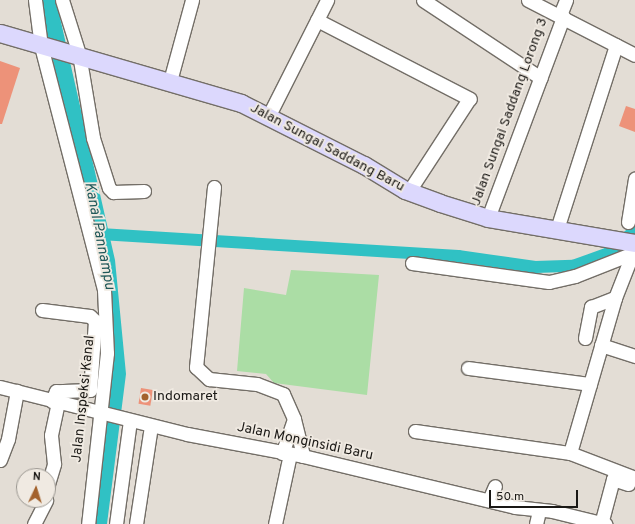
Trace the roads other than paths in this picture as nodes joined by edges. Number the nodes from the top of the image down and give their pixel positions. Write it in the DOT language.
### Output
graph roads {
  1 [pos="35,0"];
  2 [pos="62,0"];
  3 [pos="192,0"];
  4 [pos="327,0"];
  5 [pos="423,0"];
  6 [pos="528,0"];
  7 [pos="566,0"];
  8 [pos="562,16"];
  9 [pos="317,20"];
  10 [pos="0,33"];
  11 [pos="616,45"];
  12 [pos="43,46"];
  13 [pos="76,53"];
  14 [pos="635,55"];
  15 [pos="541,78"];
  16 [pos="170,81"];
  17 [pos="268,115"];
  18 [pos="635,179"];
  19 [pos="214,187"];
  20 [pos="144,191"];
  21 [pos="409,191"];
  22 [pos="488,218"];
  23 [pos="628,222"];
  24 [pos="557,229"];
  25 [pos="633,246"];
  26 [pos="412,263"];
  27 [pos="616,298"];
  28 [pos="42,310"];
  29 [pos="585,338"];
  30 [pos="602,345"];
  31 [pos="635,356"];
  32 [pos="468,368"];
  33 [pos="590,384"];
  34 [pos="0,387"];
  35 [pos="17,391"];
  36 [pos="55,406"];
  37 [pos="100,412"];
  38 [pos="294,419"];
  39 [pos="129,420"];
  40 [pos="151,426"];
  41 [pos="415,431"];
  42 [pos="570,453"];
  43 [pos="292,454"];
  44 [pos="0,460"];
  45 [pos="53,468"];
  46 [pos="635,478"];
  47 [pos="495,486"];
  48 [pos="635,487"];
  49 [pos="489,500"];
  50 [pos="42,508"];
  51 [pos="539,511"];
  52 [pos="34,524"];
  53 [pos="88,524"];
  54 [pos="116,524"];
  55 [pos="136,524"];
  56 [pos="275,524"];
  57 [pos="536,524"];
  58 [pos="602,524"];
  1 -- 12 [label="street, Jalan Inspeksi Kanal"];
  2 -- 13 [label="street"];
  3 -- 16 [label="street"];
  4 -- 9 [label="street"];
  5 -- 15 [label="street"];
  6 -- 8 [label="street"];
  7 -- 8 [label="street, Jalan Sungai Saddang Lorong 3"];
  8 -- 11 [label="street"];
  8 -- 15 [label="street, Jalan Sungai Saddang Lorong 3"];
  9 -- 17 [label="street"];
  9 -- 21 [label="street"];
  10 -- 12 [label="main road, Jalan Sungai Saddang Baru"];
  11 -- 14 [label="street"];
  11 -- 24 [label="street"];
  12 -- 13 [label="main road, Jalan Sungai Saddang Baru"];
  12 -- 37 [label="street, Jalan Inspeksi Kanal"];
  13 -- 16 [label="main road, Jalan Sungai Saddang Baru"];
  13 -- 20 [label="street"];
  15 -- 22 [label="street, Jalan Sungai Saddang Lorong 3"];
  16 -- 17 [label="main road, Jalan Sungai Saddang Baru"];
  17 -- 21 [label="main road, Jalan Sungai Saddang Baru"];
  18 -- 23 [label="street"];
  19 -- 38 [label="street"];
  21 -- 22 [label="main road, Jalan Sungai Saddang Baru"];
  22 -- 24 [label="main road, Jalan Sungai Saddang Baru"];
  24 -- 25 [label="main road, Jalan Sungai Saddang Baru"];
  25 -- 26 [label="street"];
  25 -- 27 [label="street"];
  27 -- 29 [label="street"];
  27 -- 30 [label="street"];
  28 -- 36 [label="street"];
  30 -- 31 [label="street"];
  30 -- 33 [label="street"];
  32 -- 33 [label="street"];
  33 -- 42 [label="street"];
  34 -- 35 [label="street, Jalan Monginsidi Baru"];
  35 -- 36 [label="street, Jalan Monginsidi Baru"];
  35 -- 44 [label="street"];
  36 -- 37 [label="street, Jalan Monginsidi Baru"];
  36 -- 45 [label="street"];
  37 -- 39 [label="street, Jalan Monginsidi Baru"];
  37 -- 53 [label="street, Jalan Inspeksi Kanal"];
  38 -- 43 [label="street"];
  38 -- 43 [label="street"];
  39 -- 40 [label="street, Jalan Monginsidi Baru"];
  39 -- 54 [label="street"];
  40 -- 43 [label="street, Jalan Monginsidi Baru"];
  40 -- 55 [label="street"];
  41 -- 42 [label="street"];
  42 -- 46 [label="street"];
  43 -- 49 [label="street, Jalan Monginsidi Baru"];
  43 -- 56 [label="street"];
  47 -- 49 [label="street"];
  48 -- 58 [label="street"];
  49 -- 51 [label="street, Jalan Monginsidi Baru"];
  50 -- 52 [label="street"];
  51 -- 57 [label="street"];
  51 -- 58 [label="street, Jalan Monginsidi Baru"];
}
